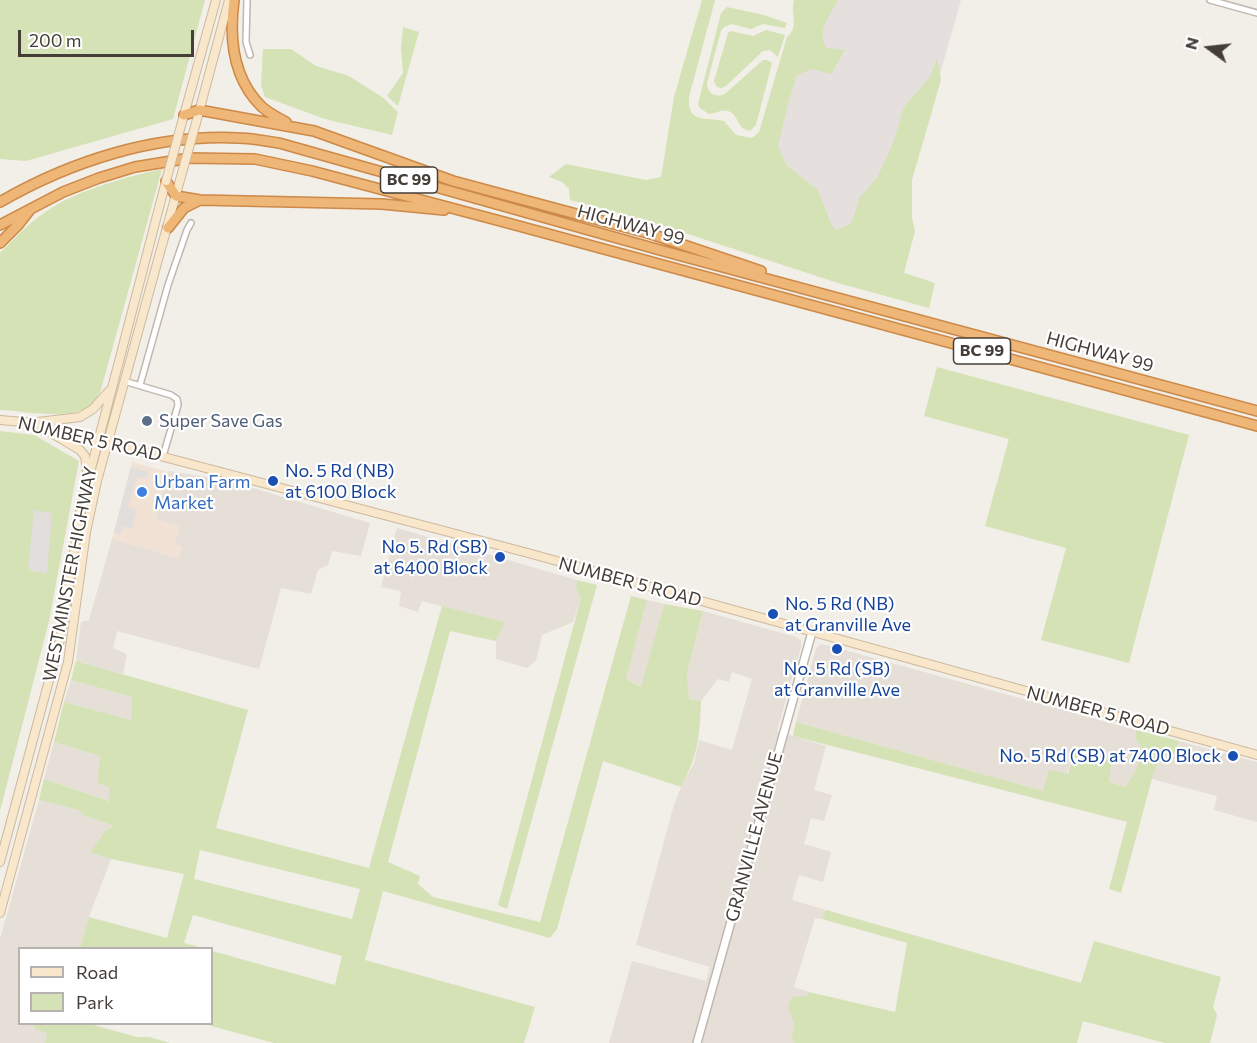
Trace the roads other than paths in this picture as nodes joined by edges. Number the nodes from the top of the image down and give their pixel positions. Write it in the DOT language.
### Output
graph roads {
  1 [pos="216,0"];
  2 [pos="229,0"];
  3 [pos="234,0"];
  4 [pos="247,0"];
  5 [pos="1210,0"];
  6 [pos="1257,13"];
  7 [pos="250,55"];
  8 [pos="200,110"];
  9 [pos="183,120"];
  10 [pos="291,125"];
  11 [pos="166,181"];
  12 [pos="176,196"];
  13 [pos="200,200"];
  14 [pos="0,201"];
  15 [pos="30,209"];
  16 [pos="462,210"];
  17 [pos="192,223"];
  18 [pos="0,225"];
  19 [pos="168,228"];
  20 [pos="0,243"];
  21 [pos="791,284"];
  22 [pos="124,381"];
  23 [pos="140,386"];
  24 [pos="112,389"];
  25 [pos="1257,411"];
  26 [pos="0,420"];
  27 [pos="35,423"];
  28 [pos="1257,426"];
  29 [pos="98,439"];
  30 [pos="108,442"];
  31 [pos="163,456"];
  32 [pos="88,478"];
  33 [pos="812,632"];
  34 [pos="1257,755"];
  35 [pos="0,862"];
  36 [pos="0,913"];
  37 [pos="697,1043"];
  1 -- 9 [label="main road"];
  2 -- 8 [label="main road"];
  3 -- 10 [label="highway"];
  4 -- 7 [label="street"];
  5 -- 6 [label="street"];
  8 -- 9 [label="highway"];
  8 -- 10 [label="highway"];
  8 -- 12 [label="main road, WESTMINSTER HIGHWAY, bridge"];
  9 -- 11 [label="main road, WESTMINSTER HIGHWAY, bridge"];
  10 -- 21 [label="highway"];
  11 -- 12 [label="highway"];
  11 -- 24 [label="main road, WESTMINSTER HIGHWAY"];
  12 -- 13 [label="highway"];
  12 -- 19 [label="main road, WESTMINSTER HIGHWAY"];
  13 -- 16 [label="highway"];
  13 -- 19 [label="highway"];
  14 -- 21 [label="highway, HIGHWAY 99 / BC 99"];
  15 -- 16 [label="highway, HIGHWAY 99 / BC 99"];
  15 -- 18 [label="highway, HIGHWAY 99 / BC 99"];
  15 -- 20 [label="highway"];
  16 -- 28 [label="highway, HIGHWAY 99 / BC 99"];
  17 -- 23 [label="street"];
  19 -- 22 [label="main road, WESTMINSTER HIGHWAY"];
  21 -- 25 [label="highway, HIGHWAY 99 / BC 99"];
  22 -- 23 [label="street"];
  22 -- 30 [label="main road, WESTMINSTER HIGHWAY"];
  23 -- 31 [label="street"];
  24 -- 27 [label="main road"];
  24 -- 29 [label="main road, WESTMINSTER HIGHWAY"];
  26 -- 27 [label="main road, NUMBER 5 ROAD"];
  27 -- 29 [label="main road, NUMBER 5 ROAD"];
  27 -- 32 [label="main road"];
  29 -- 30 [label="main road, NUMBER 5 ROAD"];
  29 -- 32 [label="main road, WESTMINSTER HIGHWAY"];
  30 -- 31 [label="main road, NUMBER 5 ROAD"];
  30 -- 36 [label="main road, WESTMINSTER HIGHWAY"];
  31 -- 33 [label="main road, NUMBER 5 ROAD"];
  32 -- 35 [label="main road, WESTMINSTER HIGHWAY"];
  33 -- 34 [label="main road, NUMBER 5 ROAD"];
  33 -- 37 [label="street, GRANVILLE AVENUE"];
}
